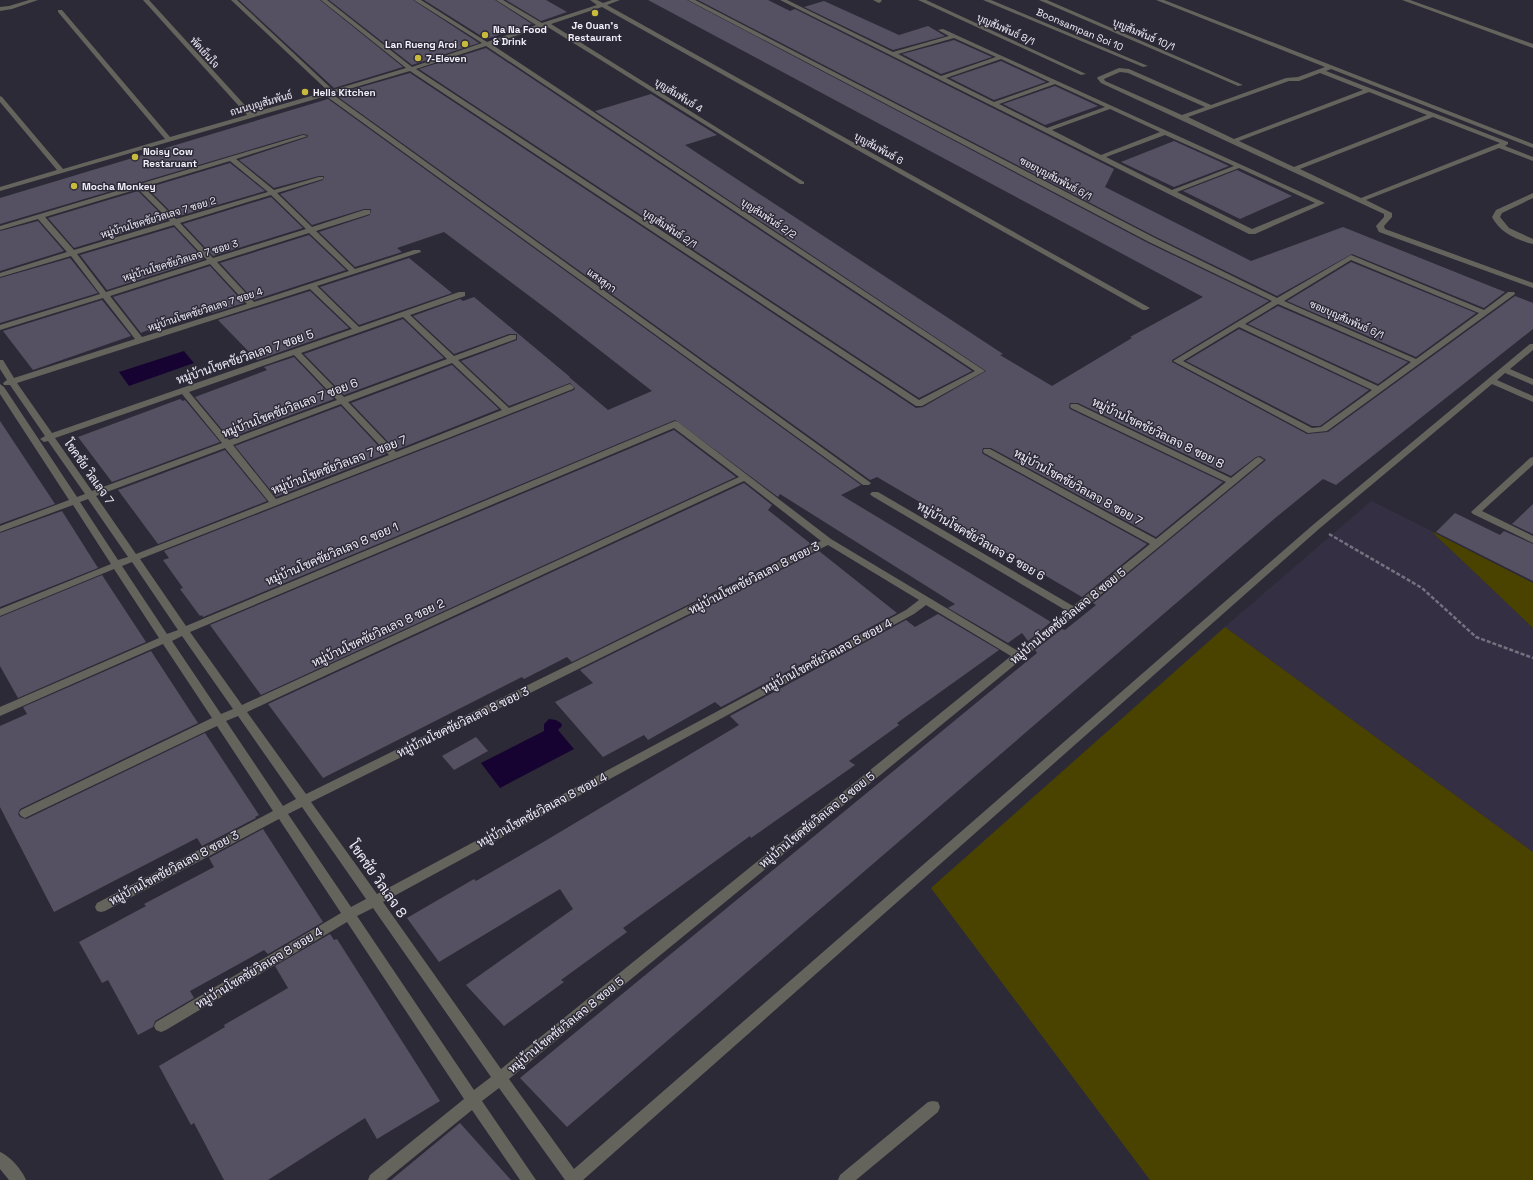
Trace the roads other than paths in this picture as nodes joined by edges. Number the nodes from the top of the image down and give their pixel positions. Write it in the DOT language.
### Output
graph roads {
  1 [pos="35,0"];
  2 [pos="146,0"];
  3 [pos="234,0"];
  4 [pos="324,0"];
  5 [pos="417,0"];
  6 [pos="499,0"];
  7 [pos="593,0"];
  8 [pos="616,0"];
  9 [pos="691,0"];
  10 [pos="783,0"];
  11 [pos="921,0"];
  12 [pos="986,0"];
  13 [pos="1042,0"];
  14 [pos="1159,0"];
  15 [pos="1405,0"];
  16 [pos="602,5"];
  17 [pos="0,9"];
  18 [pos="60,11"];
  19 [pos="544,25"];
  20 [pos="942,30"];
  21 [pos="954,36"];
  22 [pos="487,44"];
  23 [pos="1533,46"];
  24 [pos="893,54"];
  25 [pos="1002,58"];
  26 [pos="1321,63"];
  27 [pos="1145,66"];
  28 [pos="1331,67"];
  29 [pos="411,69"];
  30 [pos="1320,71"];
  31 [pos="1083,74"];
  32 [pos="940,78"];
  33 [pos="1288,79"];
  34 [pos="1056,82"];
  35 [pos="1240,85"];
  36 [pos="1369,90"];
  37 [pos="330,93"];
  38 [pos="0,98"];
  39 [pos="994,104"];
  40 [pos="1110,107"];
  41 [pos="1211,107"];
  42 [pos="1433,115"];
  43 [pos="251,116"];
  44 [pos="1182,117"];
  45 [pos="1047,130"];
  46 [pos="1166,132"];
  47 [pos="305,136"];
  48 [pos="170,140"];
  49 [pos="1234,141"];
  50 [pos="1499,146"];
  51 [pos="1533,146"];
  52 [pos="1101,157"];
  53 [pos="232,158"];
  54 [pos="1533,159"];
  55 [pos="1239,166"];
  56 [pos="1295,169"];
  57 [pos="61,171"];
  58 [pos="321,178"];
  59 [pos="802,183"];
  60 [pos="139,186"];
  61 [pos="0,189"];
  62 [pos="272,192"];
  63 [pos="1172,192"];
  64 [pos="1533,196"];
  65 [pos="1361,200"];
  66 [pos="367,212"];
  67 [pos="40,216"];
  68 [pos="175,222"];
  69 [pos="0,228"];
  70 [pos="311,230"];
  71 [pos="1533,242"];
  72 [pos="417,252"];
  73 [pos="72,253"];
  74 [pos="211,261"];
  75 [pos="354,272"];
  76 [pos="0,275"];
  77 [pos="311,286"];
  78 [pos="1533,286"];
  79 [pos="462,294"];
  80 [pos="1511,294"];
  81 [pos="104,295"];
  82 [pos="1278,301"];
  83 [pos="252,304"];
  84 [pos="1146,308"];
  85 [pos="1485,313"];
  86 [pos="404,314"];
  87 [pos="1239,324"];
  88 [pos="0,328"];
  89 [pos="357,330"];
  90 [pos="513,337"];
  91 [pos="140,340"];
  92 [pos="1533,346"];
  93 [pos="296,352"];
  94 [pos="454,359"];
  95 [pos="0,362"];
  96 [pos="1417,362"];
  97 [pos="1504,370"];
  98 [pos="1491,381"];
  99 [pos="12,382"];
  100 [pos="1533,382"];
  101 [pos="0,386"];
  102 [pos="570,387"];
  103 [pos="1379,390"];
  104 [pos="184,391"];
  105 [pos="1533,399"];
  106 [pos="344,401"];
  107 [pos="919,404"];
  108 [pos="1074,406"];
  109 [pos="508,411"];
  110 [pos="50,437"];
  111 [pos="36,442"];
  112 [pos="229,444"];
  113 [pos="987,452"];
  114 [pos="396,456"];
  115 [pos="1259,460"];
  116 [pos="1532,461"];
  117 [pos="744,478"];
  118 [pos="866,482"];
  119 [pos="1232,482"];
  120 [pos="875,494"];
  121 [pos="91,496"];
  122 [pos="75,502"];
  123 [pos="275,503"];
  124 [pos="0,529"];
  125 [pos="828,540"];
  126 [pos="1533,540"];
  127 [pos="1157,544"];
  128 [pos="134,558"];
  129 [pos="116,565"];
  130 [pos="159,595"];
  131 [pos="926,600"];
  132 [pos="1074,611"];
  133 [pos="0,613"];
  134 [pos="184,631"];
  135 [pos="165,639"];
  136 [pos="1018,656"];
  137 [pos="241,711"];
  138 [pos="0,712"];
  139 [pos="219,720"];
  140 [pos="304,801"];
  141 [pos="281,812"];
  142 [pos="25,813"];
  143 [pos="375,901"];
  144 [pos="101,907"];
  145 [pos="350,914"];
  146 [pos="161,1026"];
  147 [pos="500,1078"];
  148 [pos="473,1100"];
  149 [pos="933,1107"];
  150 [pos="0,1159"];
  151 [pos="19,1180"];
  152 [pos="375,1180"];
  153 [pos="529,1180"];
  154 [pos="572,1180"];
  155 [pos="846,1180"];
  1 -- 17 [label="street"];
  2 -- 43 [label="street, พัดเย็นใจ"];
  3 -- 37 [label="street, แสงสุภา"];
  4 -- 29 [label="street, บุญสัมพันธ์ 2/1"];
  5 -- 22 [label="street"];
  6 -- 19 [label="street, บุญสัมพันธ์ 4"];
  7 -- 16 [label="street, บุญสัมพันธ์ 6"];
  8 -- 16 [label="street, ถนนบุญสัมพันธ์"];
  9 -- 82 [label="street, ซอยบุญสัมพันธ์ 6/1"];
  10 -- 24 [label="street"];
  11 -- 31 [label="street, บุญสัมพันธ์ 8/1"];
  12 -- 27 [label="street, Boonsampan Soi 10"];
  13 -- 35 [label="street, บุญสัมพันธ์ 10/1"];
  14 -- 26 [label="street"];
  15 -- 23 [label="street"];
  16 -- 19 [label="street, ถนนบุญสัมพันธ์"];
  16 -- 84 [label="street, บุญสัมพันธ์ 6"];
  18 -- 48 [label="street"];
  19 -- 22 [label="street, ถนนบุญสัมพันธ์"];
  19 -- 59 [label="street, บุญสัมพันธ์ 4"];
  20 -- 21 [label="street"];
  21 -- 24 [label="street"];
  21 -- 25 [label="street"];
  22 -- 29 [label="street, ถนนบุญสัมพันธ์"];
  22 -- 107 [label="street, บุญสัมพันธ์ 2/2"];
  24 -- 32 [label="street"];
  25 -- 32 [label="street"];
  25 -- 34 [label="street"];
  26 -- 28 [label="street"];
  26 -- 33 [label="street"];
  28 -- 30 [label="street"];
  28 -- 51 [label="street"];
  29 -- 37 [label="street, ถนนบุญสัมพันธ์"];
  29 -- 107 [label="street, บุญสัมพันธ์ 2/1"];
  30 -- 33 [label="street"];
  30 -- 36 [label="street"];
  32 -- 39 [label="street"];
  33 -- 41 [label="street"];
  34 -- 39 [label="street"];
  34 -- 40 [label="street"];
  36 -- 42 [label="street"];
  36 -- 49 [label="street"];
  37 -- 43 [label="street, ถนนบุญสัมพันธ์"];
  37 -- 118 [label="street, แสงสุภา"];
  38 -- 57 [label="street"];
  39 -- 45 [label="street"];
  40 -- 45 [label="street"];
  40 -- 46 [label="street"];
  41 -- 44 [label="street"];
  41 -- 44 [label="street"];
  42 -- 50 [label="street"];
  42 -- 56 [label="street"];
  43 -- 48 [label="street, ถนนบุญสัมพันธ์"];
  44 -- 49 [label="street"];
  45 -- 52 [label="street"];
  46 -- 52 [label="street"];
  46 -- 55 [label="street"];
  47 -- 53 [label="street"];
  48 -- 57 [label="street, ถนนบุญสัมพันธ์"];
  49 -- 56 [label="street"];
  50 -- 54 [label="street"];
  50 -- 65 [label="street"];
  52 -- 63 [label="street"];
  53 -- 60 [label="street"];
  53 -- 62 [label="street"];
  55 -- 63 [label="street"];
  55 -- 63 [label="street"];
  56 -- 65 [label="street"];
  57 -- 61 [label="street, ถนนบุญสัมพันธ์"];
  58 -- 62 [label="street, หมู่บ้านโชคชัยวิลเลจ 7 ซอย 2"];
  60 -- 67 [label="street"];
  60 -- 68 [label="street"];
  62 -- 68 [label="street, หมู่บ้านโชคชัยวิลเลจ 7 ซอย 2"];
  62 -- 70 [label="street"];
  64 -- 71 [label="street"];
  65 -- 78 [label="street"];
  66 -- 70 [label="street, หมู่บ้านโชคชัยวิลเลจ 7 ซอย 3"];
  67 -- 69 [label="street"];
  67 -- 73 [label="street"];
  68 -- 73 [label="street, หมู่บ้านโชคชัยวิลเลจ 7 ซอย 2"];
  68 -- 74 [label="street"];
  70 -- 74 [label="street, หมู่บ้านโชคชัยวิลเลจ 7 ซอย 3"];
  70 -- 75 [label="street"];
  72 -- 75 [label="street, หมู่บ้านโชคชัยวิลเลจ 7 ซอย 4"];
  73 -- 76 [label="street, หมู่บ้านโชคชัยวิลเลจ 7 ซอย 2"];
  73 -- 81 [label="street"];
  74 -- 81 [label="street, หมู่บ้านโชคชัยวิลเลจ 7 ซอย 3"];
  74 -- 83 [label="street"];
  75 -- 77 [label="street, หมู่บ้านโชคชัยวิลเลจ 7 ซอย 4"];
  77 -- 83 [label="street, หมู่บ้านโชคชัยวิลเลจ 7 ซอย 4"];
  77 -- 89 [label="street"];
  79 -- 86 [label="street, หมู่บ้านโชคชัยวิลเลจ 7 ซอย 5"];
  80 -- 85 [label="street"];
  81 -- 88 [label="street, หมู่บ้านโชคชัยวิลเลจ 7 ซอย 3"];
  81 -- 91 [label="street"];
  82 -- 85 [label="street"];
  82 -- 87 [label="street"];
  82 -- 96 [label="street, ซอยบุญสัมพันธ์ 6/1"];
  83 -- 91 [label="street, หมู่บ้านโชคชัยวิลเลจ 7 ซอย 4"];
  85 -- 96 [label="street"];
  86 -- 89 [label="street, หมู่บ้านโชคชัยวิลเลจ 7 ซอย 5"];
  86 -- 94 [label="street"];
  87 -- 103 [label="street"];
  87 -- 103 [label="street"];
  89 -- 93 [label="street, หมู่บ้านโชคชัยวิลเลจ 7 ซอย 5"];
  90 -- 94 [label="street, หมู่บ้านโชคชัยวิลเลจ 7 ซอย 6"];
  91 -- 99 [label="street, หมู่บ้านโชคชัยวิลเลจ 7 ซอย 4"];
  92 -- 97 [label="street"];
  93 -- 104 [label="street, หมู่บ้านโชคชัยวิลเลจ 7 ซอย 5"];
  93 -- 106 [label="street"];
  94 -- 106 [label="street, หมู่บ้านโชคชัยวิลเลจ 7 ซอย 6"];
  94 -- 109 [label="street"];
  95 -- 99 [label="street, โชคชัย วิลเลจ 7"];
  96 -- 103 [label="street"];
  97 -- 98 [label="street"];
  97 -- 100 [label="street"];
  98 -- 105 [label="street"];
  98 -- 154 [label="street"];
  99 -- 101 [label="street, หมู่บ้านโชคชัยวิลเลจ 7 ซอย 4"];
  99 -- 110 [label="street, โชคชัย วิลเลจ 7"];
  101 -- 111 [label="street"];
  102 -- 109 [label="street, หมู่บ้านโชคชัยวิลเลจ 7 ซอย 7"];
  104 -- 110 [label="street, หมู่บ้านโชคชัยวิลเลจ 7 ซอย 5"];
  104 -- 112 [label="street"];
  106 -- 112 [label="street, หมู่บ้านโชคชัยวิลเลจ 7 ซอย 6"];
  106 -- 114 [label="street"];
  108 -- 119 [label="street, หมู่บ้านโชคชัยวิลเลจ 8 ซอย 8"];
  109 -- 114 [label="street, หมู่บ้านโชคชัยวิลเลจ 7 ซอย 7"];
  110 -- 111 [label="street, หมู่บ้านโชคชัยวิลเลจ 7 ซอย 5"];
  110 -- 121 [label="street, โชคชัย วิลเลจ 7"];
  111 -- 122 [label="street"];
  112 -- 121 [label="street, หมู่บ้านโชคชัยวิลเลจ 7 ซอย 6"];
  112 -- 123 [label="street"];
  113 -- 127 [label="street, หมู่บ้านโชคชัยวิลเลจ 8 ซอย 7"];
  114 -- 123 [label="street, หมู่บ้านโชคชัยวิลเลจ 7 ซอย 7"];
  115 -- 119 [label="street, หมู่บ้านโชคชัยวิลเลจ 8 ซอย 5"];
  116 -- 126 [label="street"];
  117 -- 125 [label="street"];
  117 -- 134 [label="street, หมู่บ้านโชคชัยวิลเลจ 8 ซอย 1"];
  117 -- 137 [label="street, หมู่บ้านโชคชัยวิลเลจ 8 ซอย 2"];
  119 -- 127 [label="street, หมู่บ้านโชคชัยวิลเลจ 8 ซอย 5"];
  120 -- 132 [label="street, หมู่บ้านโชคชัยวิลเลจ 8 ซอย 6"];
  121 -- 122 [label="street, หมู่บ้านโชคชัยวิลเลจ 7 ซอย 6"];
  121 -- 128 [label="street, โชคชัย วิลเลจ 7"];
  122 -- 124 [label="street, หมู่บ้านโชคชัยวิลเลจ 7 ซอย 6"];
  122 -- 129 [label="street"];
  123 -- 128 [label="street, หมู่บ้านโชคชัยวิลเลจ 7 ซอย 7"];
  125 -- 131 [label="street"];
  125 -- 140 [label="street, หมู่บ้านโชคชัยวิลเลจ 8 ซอย 3"];
  127 -- 132 [label="street, หมู่บ้านโชคชัยวิลเลจ 8 ซอย 5"];
  128 -- 129 [label="street, หมู่บ้านโชคชัยวิลเลจ 7 ซอย 7"];
  128 -- 130 [label="street, โชคชัย วิลเลจ 7"];
  129 -- 133 [label="street, หมู่บ้านโชคชัยวิลเลจ 7 ซอย 7"];
  129 -- 135 [label="street"];
  130 -- 134 [label="street, โชคชัย วิลเลจ 8"];
  131 -- 136 [label="street"];
  131 -- 143 [label="street, หมู่บ้านโชคชัยวิลเลจ 8 ซอย 4"];
  132 -- 136 [label="street, หมู่บ้านโชคชัยวิลเลจ 8 ซอย 5"];
  134 -- 135 [label="street, หมู่บ้านโชคชัยวิลเลจ 8 ซอย 1"];
  134 -- 137 [label="street, โชคชัย วิลเลจ 8"];
  135 -- 138 [label="street, หมู่บ้านโชคชัยวิลเลจ 8 ซอย 1"];
  135 -- 139 [label="street"];
  136 -- 147 [label="street, หมู่บ้านโชคชัยวิลเลจ 8 ซอย 5"];
  137 -- 139 [label="street, หมู่บ้านโชคชัยวิลเลจ 8 ซอย 2"];
  137 -- 140 [label="street, โชคชัย วิลเลจ 8"];
  139 -- 141 [label="street"];
  139 -- 142 [label="street, หมู่บ้านโชคชัยวิลเลจ 8 ซอย 2"];
  140 -- 141 [label="street, หมู่บ้านโชคชัยวิลเลจ 8 ซอย 3"];
  140 -- 143 [label="street, โชคชัย วิลเลจ 8"];
  141 -- 144 [label="street, หมู่บ้านโชคชัยวิลเลจ 8 ซอย 3"];
  141 -- 145 [label="street"];
  143 -- 145 [label="street, หมู่บ้านโชคชัยวิลเลจ 8 ซอย 4"];
  143 -- 147 [label="street, โชคชัย วิลเลจ 8"];
  145 -- 146 [label="street, หมู่บ้านโชคชัยวิลเลจ 8 ซอย 4"];
  145 -- 148 [label="street"];
  147 -- 148 [label="street, หมู่บ้านโชคชัยวิลเลจ 8 ซอย 5"];
  147 -- 154 [label="street, โชคชัย วิลเลจ 8"];
  148 -- 152 [label="street, หมู่บ้านโชคชัยวิลเลจ 8 ซอย 5"];
  148 -- 153 [label="street"];
  149 -- 155 [label="street"];
  150 -- 151 [label="street"];
}
